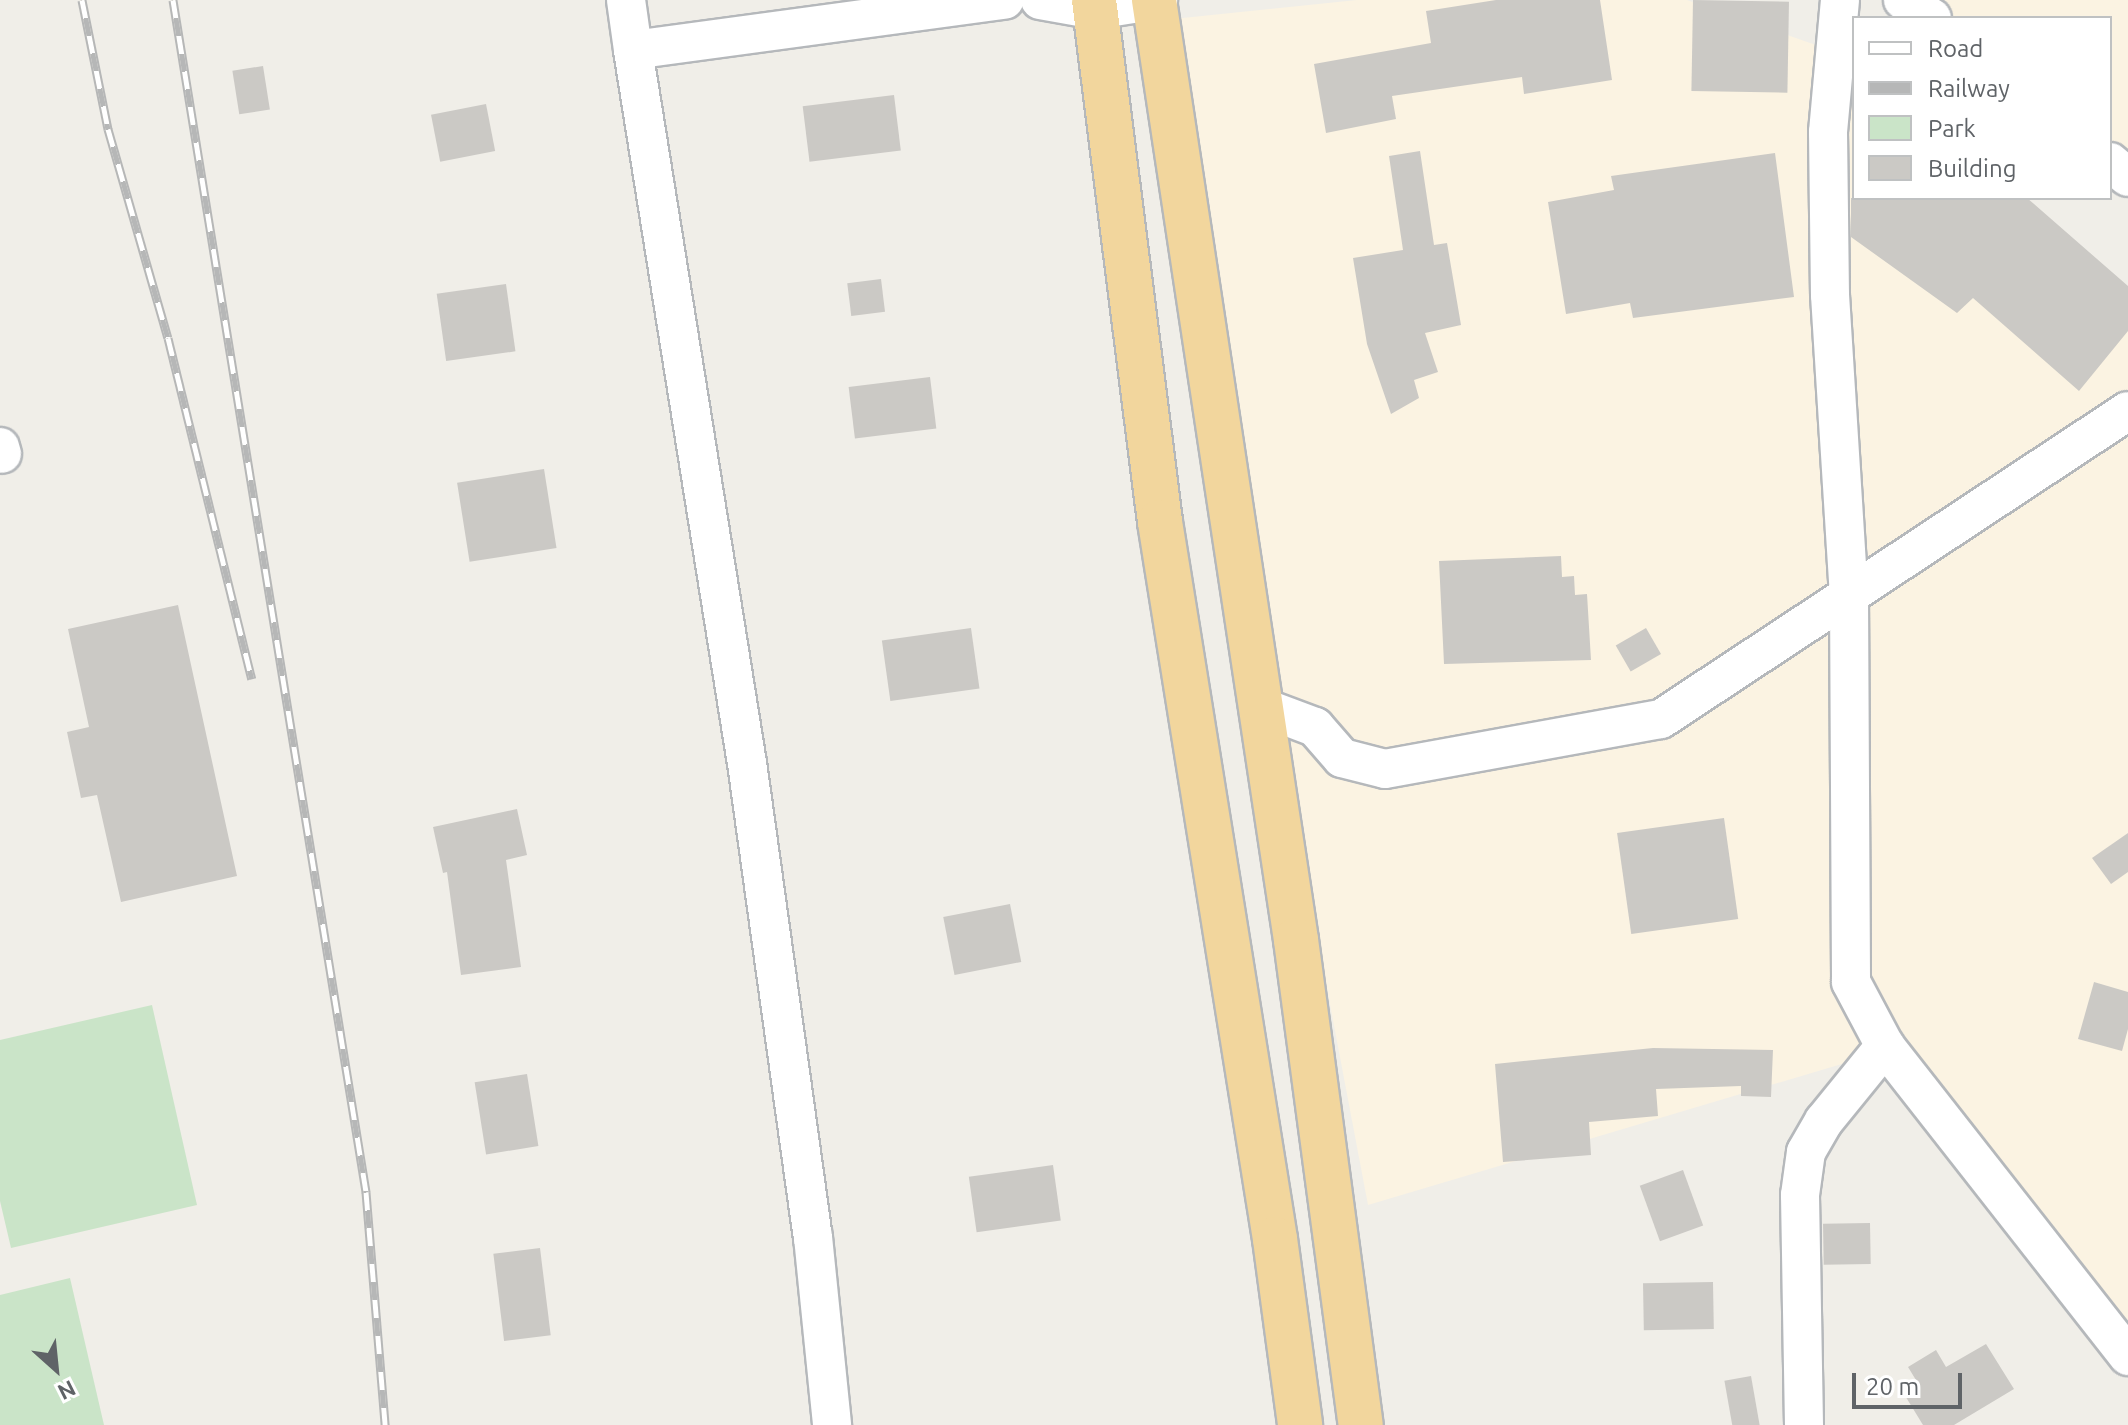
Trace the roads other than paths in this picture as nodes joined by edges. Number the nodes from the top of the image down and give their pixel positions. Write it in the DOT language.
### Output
graph roads {
  1 [pos="626,0"];
  2 [pos="1005,0"];
  3 [pos="1040,0"];
  4 [pos="1155,0"];
  5 [pos="1840,0"];
  6 [pos="1903,0"];
  7 [pos="1095,5"];
  8 [pos="1929,16"];
  9 [pos="633,50"];
  10 [pos="2112,164"];
  11 [pos="2128,177"];
  12 [pos="2128,411"];
  13 [pos="1849,596"];
  14 [pos="1259,706"];
  15 [pos="1885,1046"];
  16 [pos="2128,1356"];
  17 [pos="832,1425"];
  18 [pos="1300,1425"];
  19 [pos="1361,1425"];
  20 [pos="1804,1425"];
  1 -- 9 [label="street"];
  2 -- 9 [label="street"];
  3 -- 7 [label="street"];
  4 -- 7 [label="street"];
  4 -- 14 [label="highway"];
  5 -- 13 [label="street"];
  6 -- 8 [label="street"];
  7 -- 18 [label="highway"];
  9 -- 17 [label="street"];
  10 -- 11 [label="street"];
  12 -- 13 [label="street"];
  13 -- 14 [label="street"];
  13 -- 15 [label="street"];
  14 -- 19 [label="highway"];
  15 -- 16 [label="street"];
  15 -- 20 [label="street"];
}
